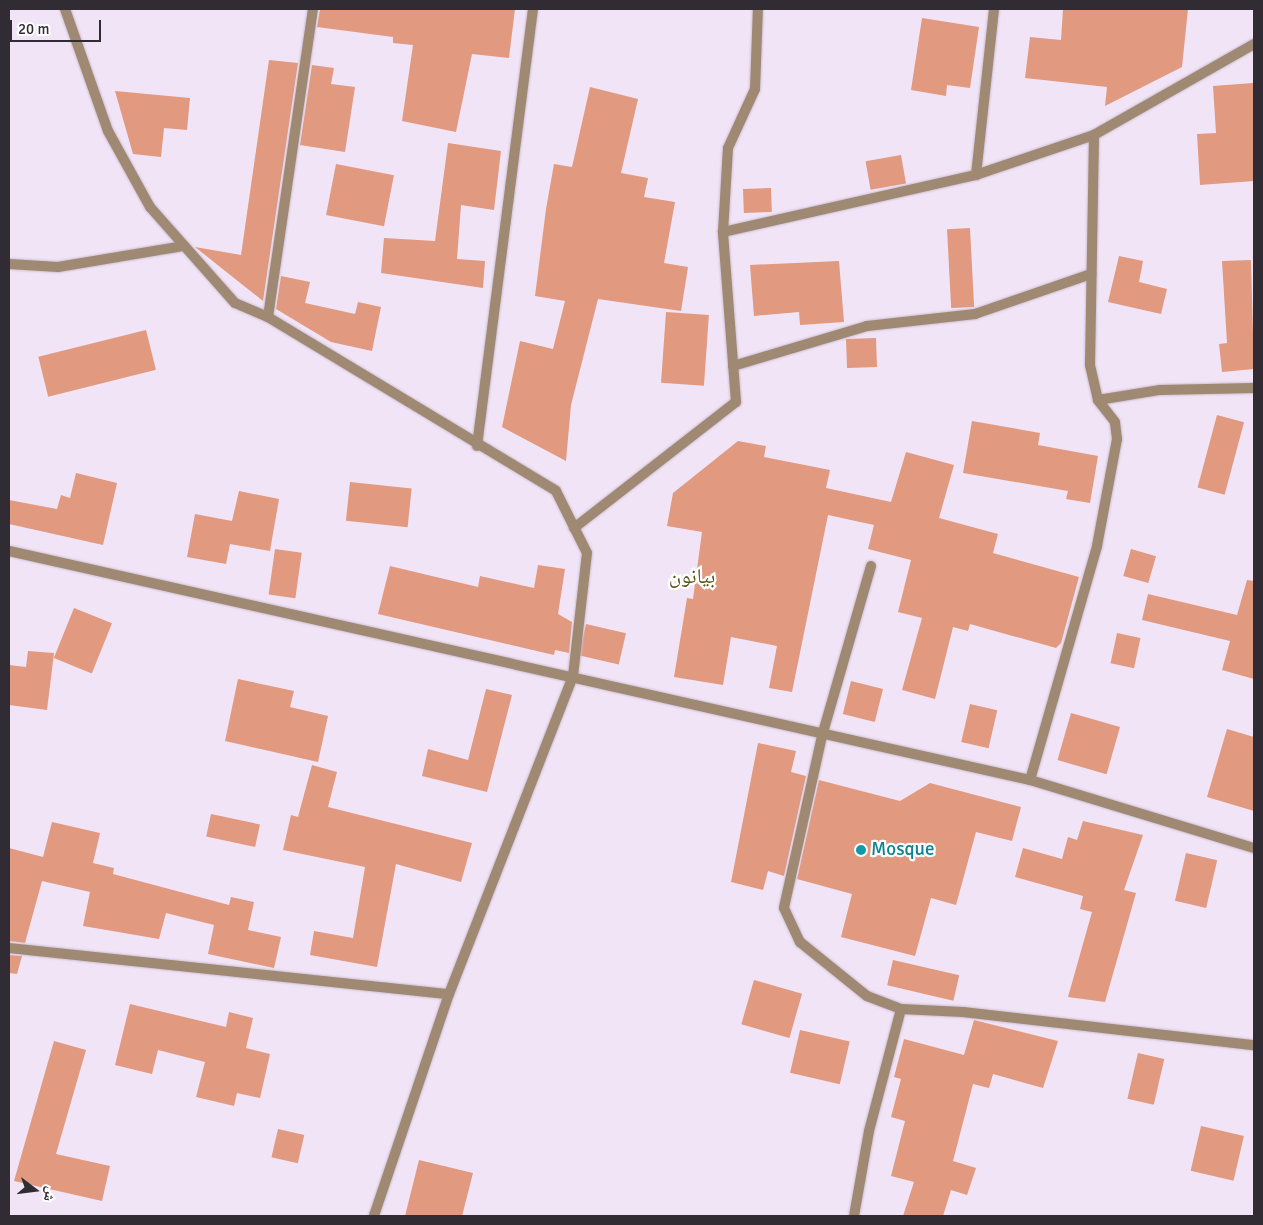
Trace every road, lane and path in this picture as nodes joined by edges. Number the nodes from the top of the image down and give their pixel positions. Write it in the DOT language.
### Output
graph roads {
  1 [pos="65,9"];
  2 [pos="313,9"];
  3 [pos="533,9"];
  4 [pos="758,9"];
  5 [pos="994,9"];
  6 [pos="1254,44"];
  7 [pos="1094,135"];
  8 [pos="976,175"];
  9 [pos="723,232"];
  10 [pos="184,246"];
  11 [pos="9,264"];
  12 [pos="1092,274"];
  13 [pos="268,317"];
  14 [pos="733,366"];
  15 [pos="1254,388"];
  16 [pos="1098,400"];
  17 [pos="477,446"];
  18 [pos="574,528"];
  19 [pos="9,552"];
  20 [pos="871,566"];
  21 [pos="573,676"];
  22 [pos="822,736"];
  23 [pos="1030,780"];
  24 [pos="1254,848"];
  25 [pos="9,948"];
  26 [pos="449,994"];
  27 [pos="901,1010"];
  28 [pos="1254,1045"];
  29 [pos="374,1216"];
  30 [pos="854,1216"];
  1 -- 10 [label="street"];
  2 -- 13 [label="street"];
  3 -- 17 [label="street"];
  4 -- 9 [label="street"];
  5 -- 8 [label="street"];
  6 -- 7 [label="street"];
  7 -- 8 [label="street"];
  7 -- 12 [label="street"];
  8 -- 9 [label="street"];
  9 -- 14 [label="street"];
  10 -- 11 [label="street"];
  10 -- 13 [label="street"];
  12 -- 14 [label="street"];
  12 -- 16 [label="street"];
  13 -- 17 [label="street"];
  14 -- 18 [label="street"];
  15 -- 16 [label="street"];
  16 -- 23 [label="street"];
  17 -- 18 [label="street"];
  18 -- 21 [label="street"];
  19 -- 21 [label="street"];
  20 -- 22 [label="street"];
  21 -- 22 [label="street"];
  21 -- 26 [label="street"];
  22 -- 23 [label="street"];
  22 -- 27 [label="street"];
  23 -- 24 [label="street"];
  25 -- 26 [label="street"];
  26 -- 29 [label="street"];
  27 -- 28 [label="street"];
  27 -- 30 [label="street"];
}
